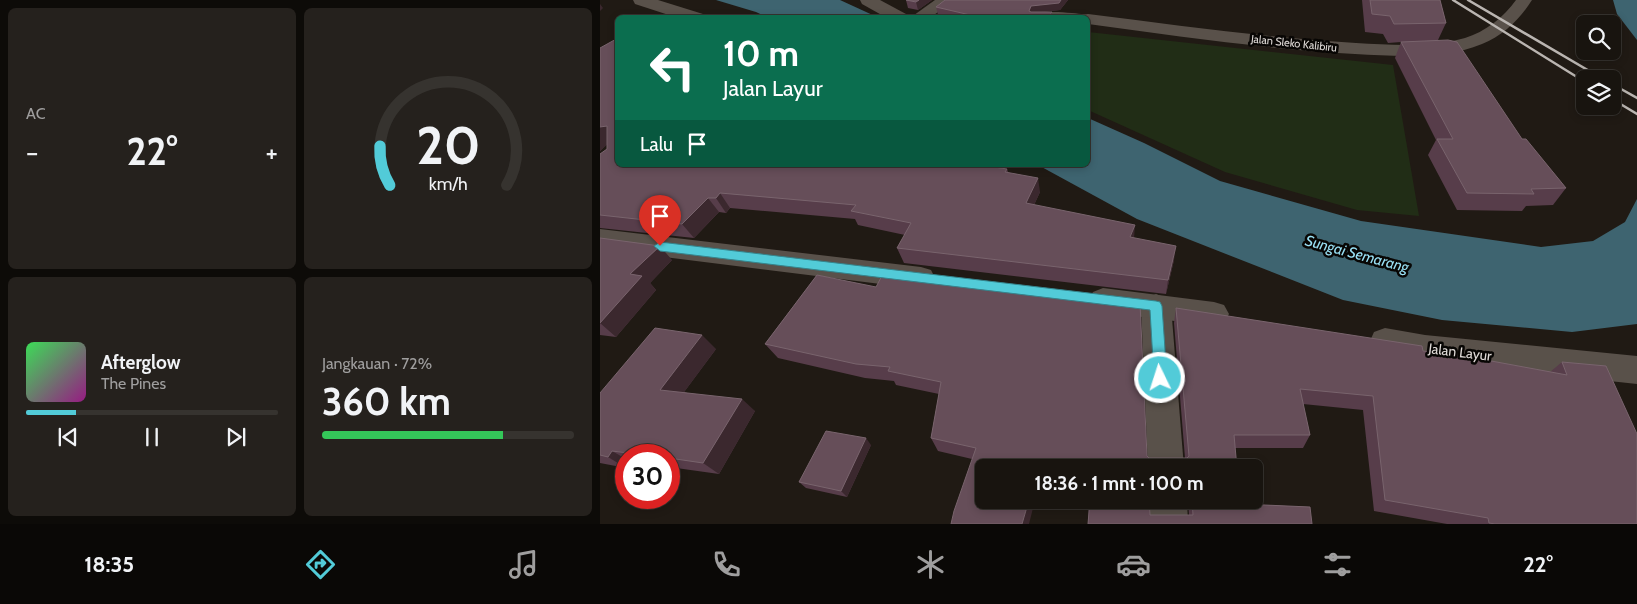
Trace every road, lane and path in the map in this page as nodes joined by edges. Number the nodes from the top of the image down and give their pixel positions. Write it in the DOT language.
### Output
graph roads {
  1 [pos="641,0"];
  2 [pos="869,0"];
  3 [pos="946,0"];
  4 [pos="1524,0"];
  5 [pos="688,15"];
  6 [pos="895,15"];
  7 [pos="923,15"];
  8 [pos="1090,19"];
  9 [pos="600,239"];
  10 [pos="948,281"];
  11 [pos="1076,296"];
  12 [pos="1156,306"];
  13 [pos="1237,318"];
  14 [pos="1361,337"];
  15 [pos="1637,370"];
  16 [pos="1165,459"];
  17 [pos="1168,509"];
  18 [pos="1169,524"];
  1 -- 5 [label="street"];
  2 -- 6 [label="street"];
  3 -- 7 [label="street"];
  4 -- 8 [label="street, Jalan Sleko Kalibiru"];
  9 -- 10 [label="street"];
  11 -- 12 [label="street"];
  12 -- 13 [label="street"];
  12 -- 16 [label="street"];
  14 -- 15 [label="street, Jalan Layur"];
  17 -- 18 [label="street"];
}
